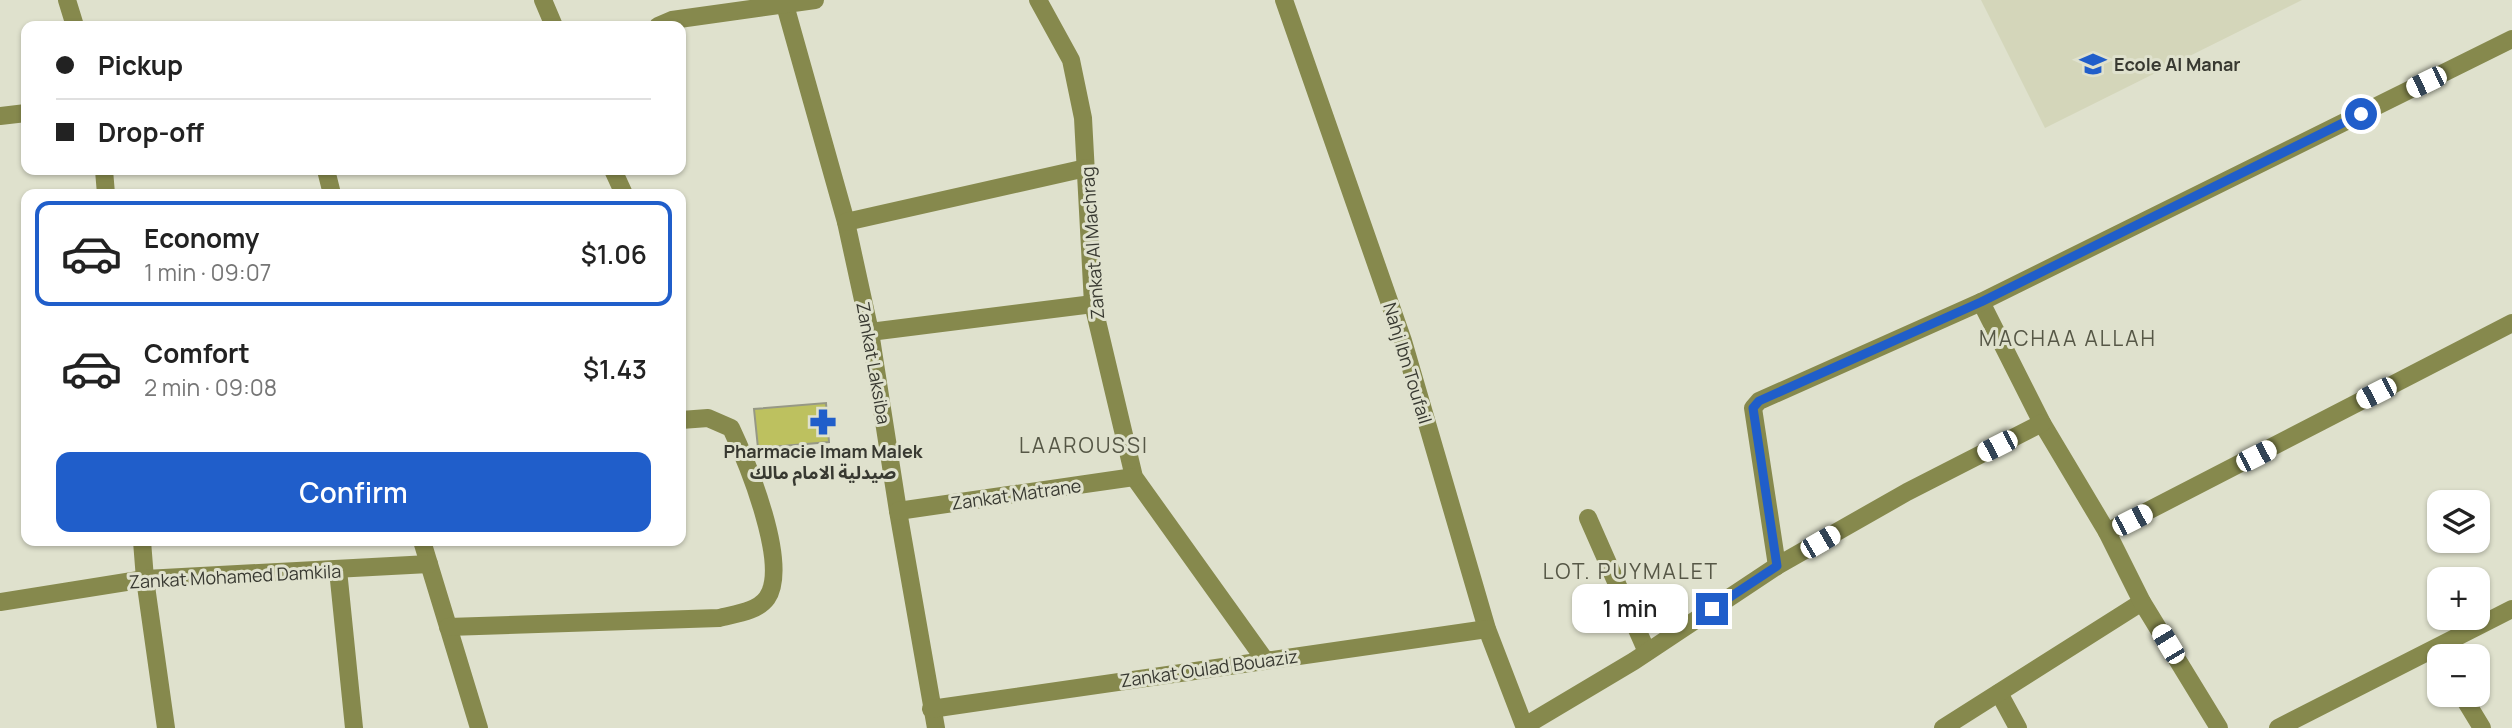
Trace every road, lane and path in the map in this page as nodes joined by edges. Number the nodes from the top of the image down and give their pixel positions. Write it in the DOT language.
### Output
graph roads {
  1 [pos="67,0"];
  2 [pos="543,0"];
  3 [pos="815,0"];
  4 [pos="1038,0"];
  5 [pos="1284,0"];
  6 [pos="785,5"];
  7 [pos="73,21"];
  8 [pos="552,21"];
  9 [pos="670,21"];
  10 [pos="2512,39"];
  11 [pos="21,114"];
  12 [pos="0,116"];
  13 [pos="1086,169"];
  14 [pos="846,222"];
  15 [pos="1981,302"];
  16 [pos="1093,304"];
  17 [pos="2512,323"];
  18 [pos="870,332"];
  19 [pos="686,420"];
  20 [pos="2042,423"];
  21 [pos="1134,477"];
  22 [pos="898,511"];
  23 [pos="1588,518"];
  24 [pos="2107,532"];
  25 [pos="142,546"];
  26 [pos="424,546"];
  27 [pos="429,564"];
  28 [pos="1777,566"];
  29 [pos="338,570"];
  30 [pos="145,579"];
  31 [pos="0,602"];
  32 [pos="2142,602"];
  33 [pos="2512,609"];
  34 [pos="448,627"];
  35 [pos="1487,629"];
  36 [pos="2452,644"];
  37 [pos="1647,652"];
  38 [pos="2427,658"];
  39 [pos="1265,660"];
  40 [pos="1999,693"];
  41 [pos="2469,707"];
  42 [pos="931,709"];
  43 [pos="1525,727"];
  44 [pos="166,728"];
  45 [pos="354,728"];
  46 [pos="479,728"];
  47 [pos="936,728"];
  48 [pos="1943,728"];
  49 [pos="2018,728"];
  50 [pos="2219,728"];
  51 [pos="2277,728"];
  52 [pos="2482,728"];
  1 -- 7 [label="street"];
  2 -- 8 [label="street"];
  3 -- 6 [label="street"];
  4 -- 13 [label="street, Zankat Al Machrag"];
  5 -- 35 [label="street, Nahj Ibn Toufail"];
  6 -- 9 [label="street"];
  6 -- 14 [label="street, Zankat Laksiba"];
  10 -- 15 [label="street"];
  11 -- 12 [label="street"];
  13 -- 14 [label="street"];
  13 -- 16 [label="street, Zankat Al Machrag"];
  14 -- 18 [label="street, Zankat Laksiba"];
  15 -- 20 [label="street"];
  15 -- 28 [label="street"];
  16 -- 18 [label="street"];
  16 -- 21 [label="street, Zankat Al Machrag"];
  17 -- 24 [label="street"];
  18 -- 22 [label="street, Zankat Laksiba"];
  19 -- 34 [label="street"];
  20 -- 24 [label="street"];
  20 -- 28 [label="street"];
  21 -- 22 [label="street, Zankat Matrane"];
  21 -- 39 [label="street, Zankat Al Machrag"];
  22 -- 42 [label="street, Zankat Laksiba"];
  23 -- 37 [label="street"];
  24 -- 32 [label="street"];
  25 -- 30 [label="street"];
  26 -- 27 [label="street"];
  27 -- 29 [label="street, Zankat Mohamed Damkila"];
  27 -- 34 [label="street"];
  28 -- 37 [label="street"];
  29 -- 30 [label="street, Zankat Mohamed Damkila"];
  29 -- 45 [label="street"];
  30 -- 31 [label="street, Zankat Mohamed Damkila"];
  30 -- 44 [label="street"];
  32 -- 40 [label="street"];
  32 -- 50 [label="street"];
  33 -- 36 [label="street"];
  34 -- 46 [label="street"];
  35 -- 39 [label="street, Zankat Oulad Bouaziz"];
  35 -- 43 [label="street, Nahj Ibn Toufail"];
  37 -- 43 [label="street"];
  38 -- 51 [label="street"];
  39 -- 42 [label="street, Zankat Oulad Bouaziz"];
  40 -- 48 [label="street"];
  40 -- 49 [label="street"];
  41 -- 52 [label="street"];
  42 -- 47 [label="street, Zankat Laksiba"];
}
